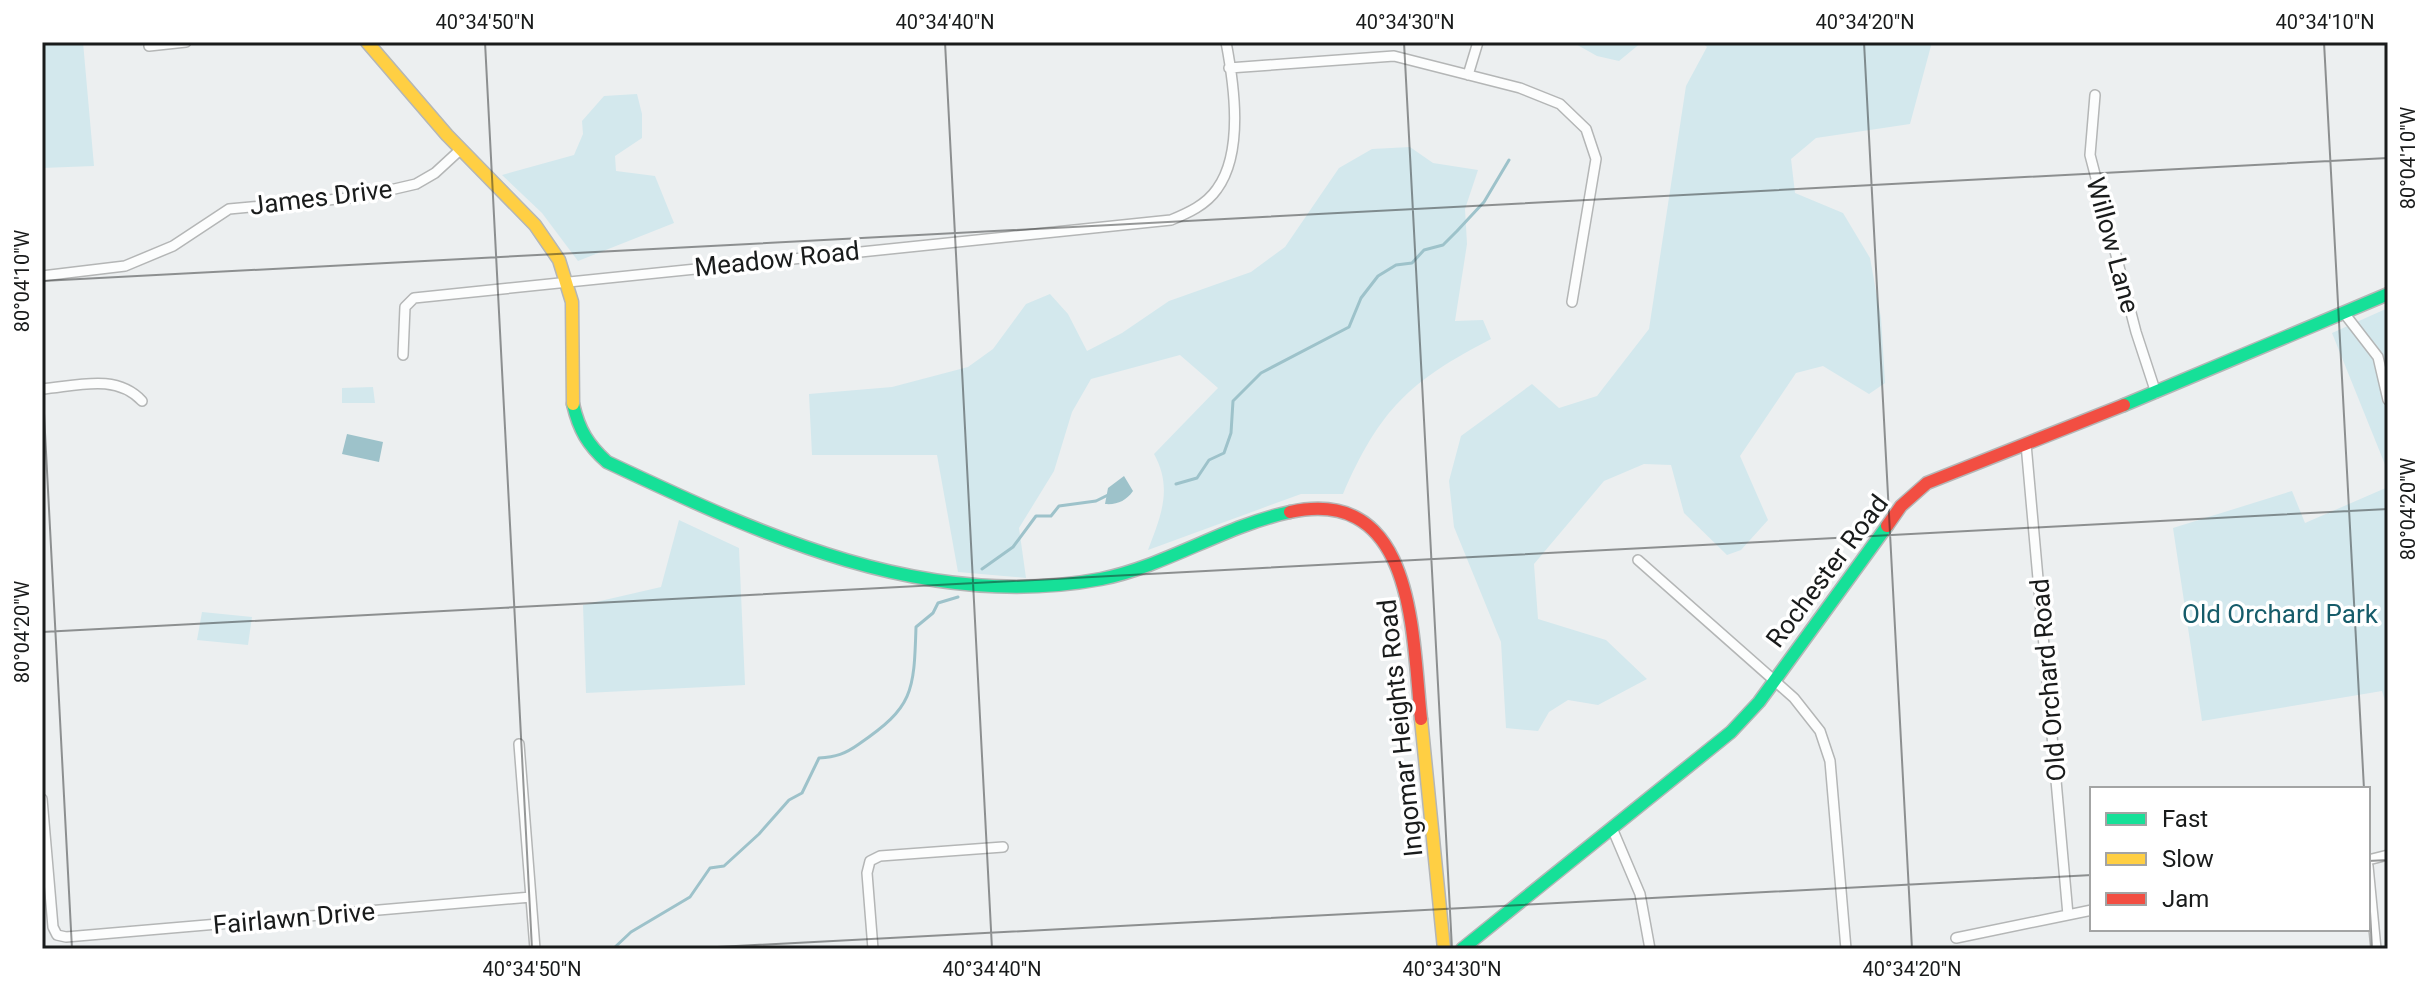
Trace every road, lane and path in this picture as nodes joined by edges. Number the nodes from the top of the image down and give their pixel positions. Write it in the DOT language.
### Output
graph roads {
  1 [pos="186,42"];
  2 [pos="367,42"];
  3 [pos="1226,42"];
  4 [pos="1478,42"];
  5 [pos="149,46"];
  6 [pos="1229,68"];
  7 [pos="1468,75"];
  8 [pos="2095,95"];
  9 [pos="460,150"];
  10 [pos="42,276"];
  11 [pos="567,280"];
  12 [pos="2388,294"];
  13 [pos="1572,302"];
  14 [pos="2344,313"];
  15 [pos="403,355"];
  16 [pos="42,389"];
  17 [pos="2156,393"];
  18 [pos="2388,400"];
  19 [pos="142,401"];
  20 [pos="2026,444"];
  21 [pos="1638,560"];
  22 [pos="1773,682"];
  23 [pos="519,744"];
  24 [pos="42,799"];
  25 [pos="1612,828"];
  26 [pos="1003,847"];
  27 [pos="2370,887"];
  28 [pos="531,897"];
  29 [pos="2090,910"];
  30 [pos="2068,915"];
  31 [pos="1956,938"];
  32 [pos="535,949"];
  33 [pos="873,949"];
  34 [pos="1444,949"];
  35 [pos="1462,949"];
  36 [pos="1650,949"];
  37 [pos="1846,949"];
  38 [pos="2376,949"];
  1 -- 5 [label="street"];
  2 -- 9 [label="main road, Ingomar Heights Road"];
  3 -- 6 [label="street"];
  4 -- 7 [label="street"];
  6 -- 7 [label="street"];
  6 -- 11 [label="street, Meadow Road"];
  7 -- 13 [label="street"];
  8 -- 17 [label="street, Willow Lane"];
  9 -- 10 [label="street, James Drive"];
  9 -- 11 [label="main road, Ingomar Heights Road"];
  11 -- 15 [label="street, Meadow Road"];
  11 -- 34 [label="main road, Ingomar Heights Road"];
  12 -- 14 [label="main road, Rochester Road"];
  14 -- 17 [label="main road, Rochester Road"];
  14 -- 18 [label="street"];
  16 -- 19 [label="street"];
  17 -- 20 [label="main road, Rochester Road"];
  20 -- 22 [label="main road, Rochester Road"];
  20 -- 30 [label="street, Old Orchard Road"];
  21 -- 22 [label="street"];
  22 -- 25 [label="main road, Rochester Road"];
  22 -- 37 [label="street"];
  23 -- 28 [label="street"];
  24 -- 28 [label="street, Fairlawn Drive"];
  25 -- 35 [label="main road, Rochester Road"];
  25 -- 36 [label="street"];
  26 -- 33 [label="street"];
  27 -- 38 [label="street"];
  28 -- 32 [label="street"];
  29 -- 30 [label="street"];
  30 -- 31 [label="street"];
}
